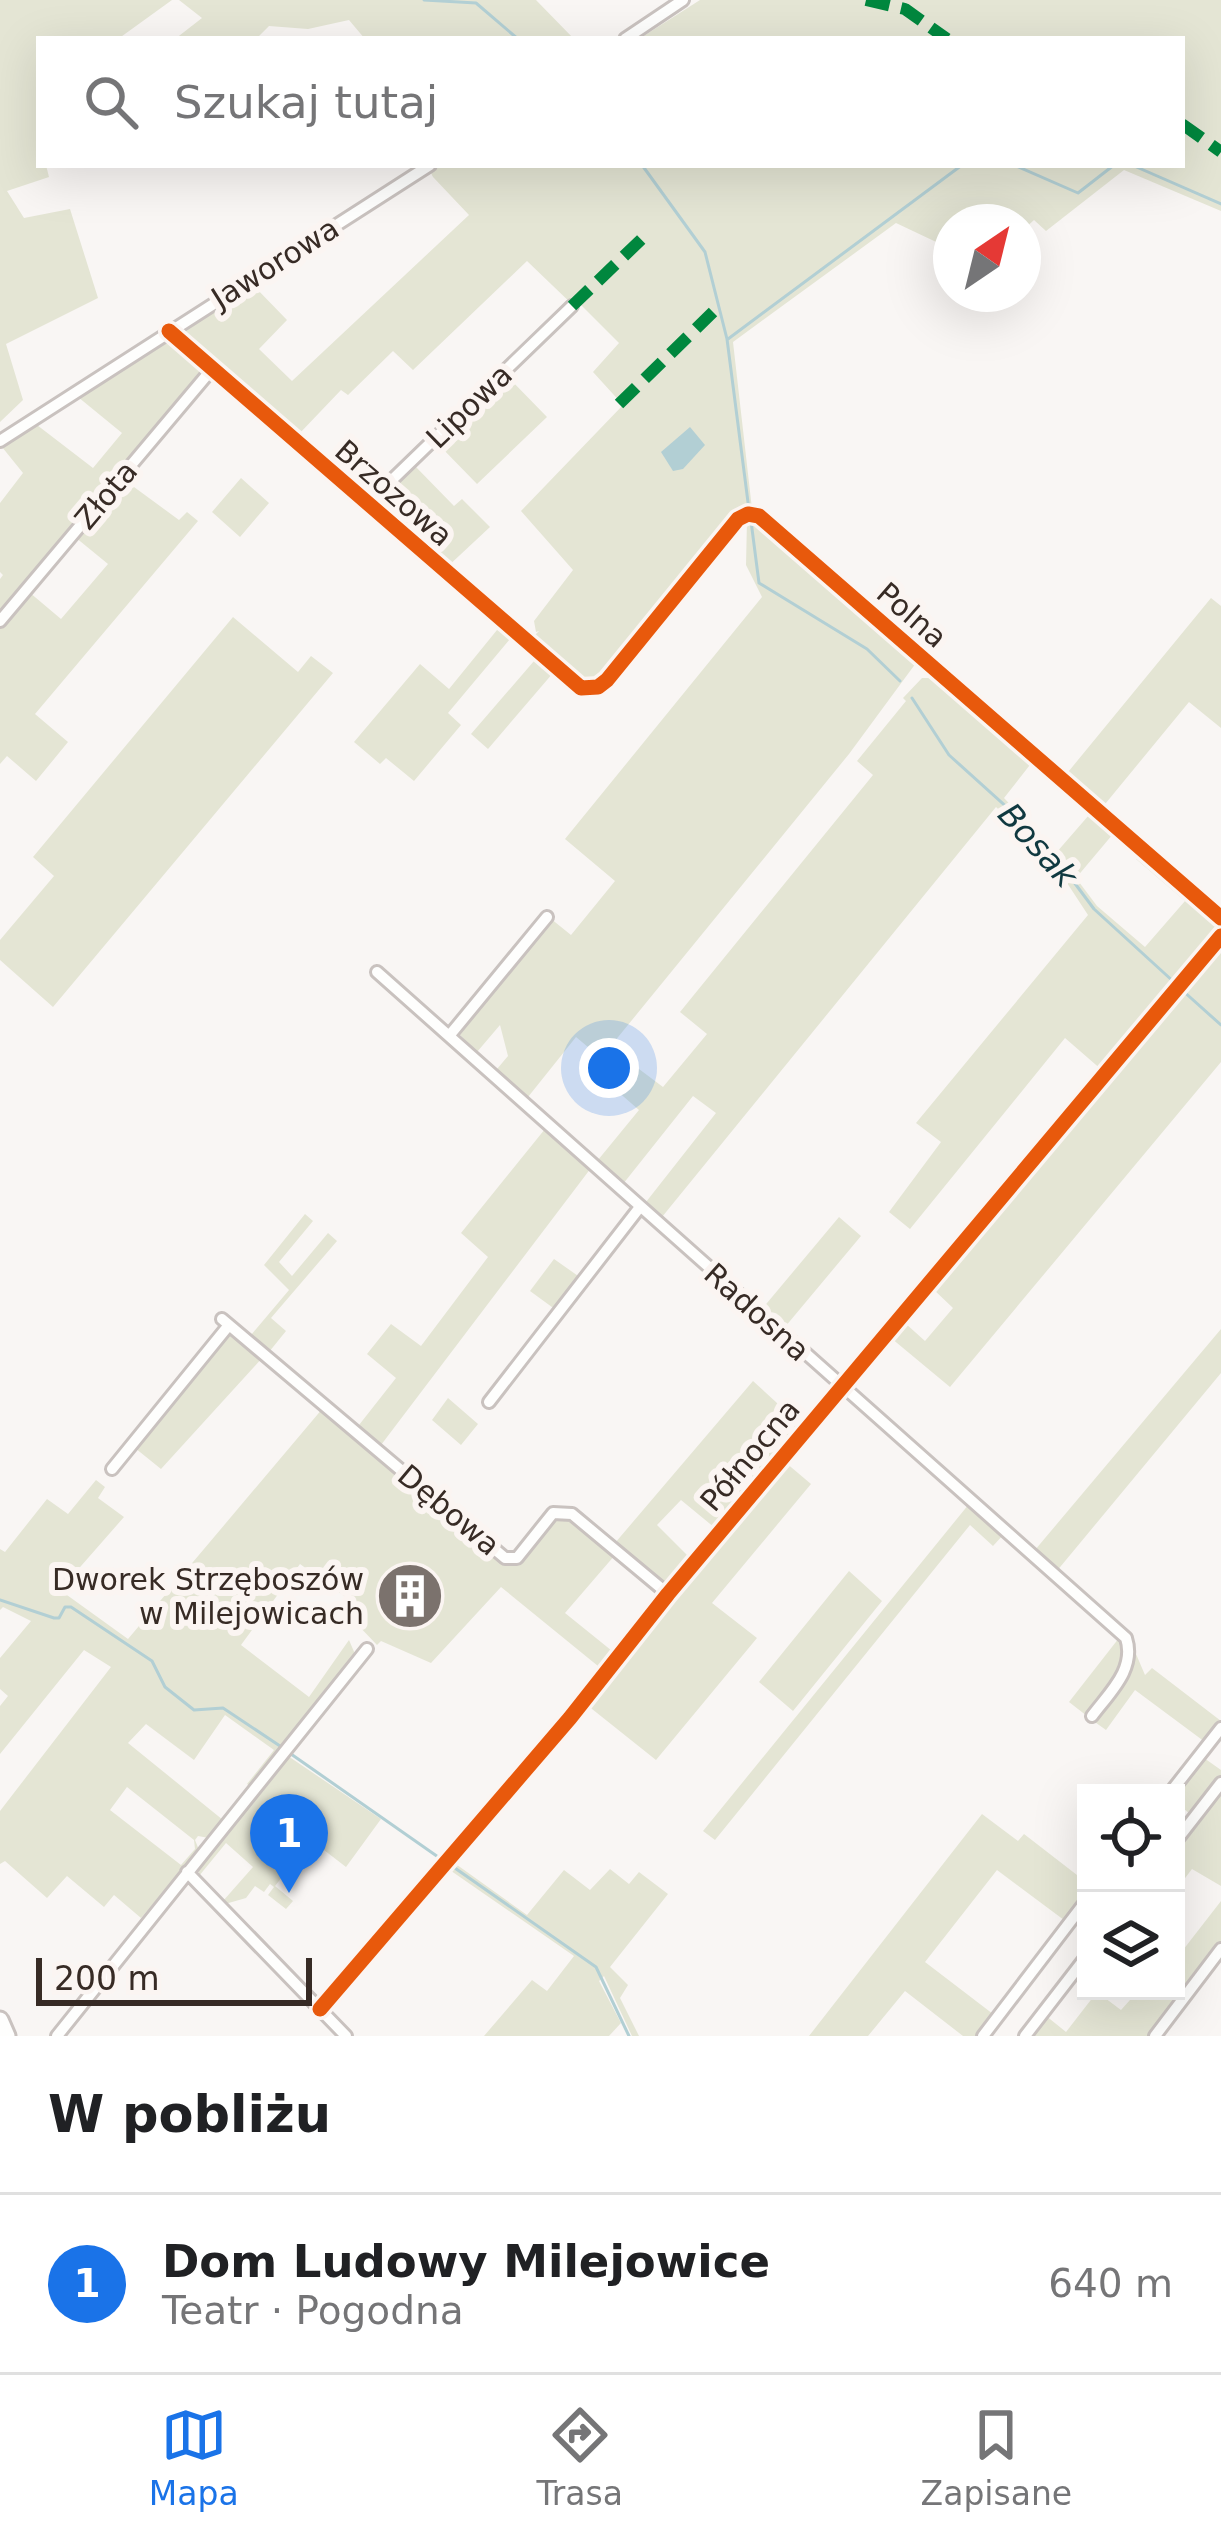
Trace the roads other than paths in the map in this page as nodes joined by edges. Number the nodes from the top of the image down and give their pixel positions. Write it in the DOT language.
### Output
graph roads {
  1 [pos="683,0"];
  2 [pos="629,36"];
  3 [pos="425,168"];
  4 [pos="572,306"];
  5 [pos="169,331"];
  6 [pos="212,369"];
  7 [pos="0,441"];
  8 [pos="367,506"];
  9 [pos="0,621"];
  10 [pos="587,690"];
  11 [pos="547,917"];
  12 [pos="1221,918"];
  13 [pos="1221,936"];
  14 [pos="376,972"];
  15 [pos="449,1036"];
  16 [pos="640,1207"];
  17 [pos="842,1389"];
  18 [pos="489,1402"];
  19 [pos="112,1469"];
  20 [pos="668,1594"];
  21 [pos="367,1649"];
  22 [pos="1093,1716"];
  23 [pos="1221,1728"];
  24 [pos="1221,1783"];
  25 [pos="1177,1784"];
  26 [pos="1185,1829"];
  27 [pos="187,1872"];
  28 [pos="1077,1912"];
  29 [pos="1221,1949"];
  30 [pos="1077,1969"];
  31 [pos="320,2009"];
  32 [pos="0,2020"];
  33 [pos="7,2036"];
  34 [pos="57,2036"];
  35 [pos="346,2036"];
  36 [pos="982,2036"];
  37 [pos="1025,2036"];
  38 [pos="1155,2036"];
  1 -- 2 [label="street"];
  3 -- 5 [label="street, Jaworowa"];
  4 -- 8 [label="street, Lipowa"];
  5 -- 6 [label="street, Brzozowa"];
  5 -- 7 [label="street, Jaworowa"];
  6 -- 8 [label="street, Brzozowa"];
  6 -- 9 [label="street, Złota"];
  8 -- 10 [label="street, Brzozowa"];
  10 -- 12 [label="street, Polna"];
  11 -- 15 [label="street"];
  13 -- 17 [label="street, Północna"];
  14 -- 15 [label="street, Radosna"];
  15 -- 16 [label="street, Radosna"];
  16 -- 17 [label="street, Radosna"];
  16 -- 18 [label="street"];
  17 -- 20 [label="street, Północna"];
  17 -- 22 [label="street, Radosna"];
  19 -- 20 [label="street, Dębowa"];
  20 -- 31 [label="street, Północna"];
  21 -- 27 [label="street"];
  23 -- 25 [label="street"];
  24 -- 26 [label="street"];
  27 -- 31 [label="street"];
  27 -- 34 [label="street"];
  28 -- 36 [label="street"];
  29 -- 38 [label="street"];
  30 -- 37 [label="street"];
  31 -- 35 [label="street"];
  32 -- 33 [label="main road"];
}
